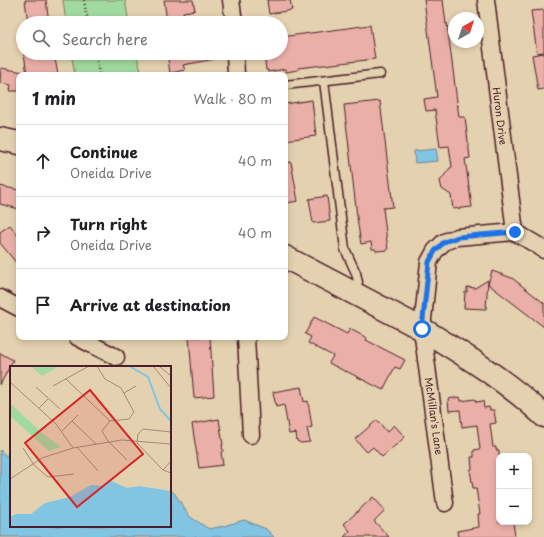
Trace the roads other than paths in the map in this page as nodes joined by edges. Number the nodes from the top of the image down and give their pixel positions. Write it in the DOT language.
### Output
graph roads {
  1 [pos="231,0"];
  2 [pos="486,0"];
  3 [pos="233,16"];
  4 [pos="235,60"];
  5 [pos="236,72"];
  6 [pos="380,74"];
  7 [pos="324,81"];
  8 [pos="288,85"];
  9 [pos="0,139"];
  10 [pos="16,142"];
  11 [pos="515,232"];
  12 [pos="544,250"];
  13 [pos="288,259"];
  14 [pos="354,294"];
  15 [pos="0,298"];
  16 [pos="16,306"];
  17 [pos="422,329"];
  18 [pos="83,340"];
  19 [pos="246,340"];
  20 [pos="116,357"];
  21 [pos="544,416"];
  22 [pos="251,435"];
  23 [pos="445,503"];
  1 -- 3 [label="street"];
  2 -- 11 [label="street, Huron Drive"];
  4 -- 5 [label="street"];
  6 -- 7 [label="lane"];
  7 -- 8 [label="lane"];
  7 -- 14 [label="lane"];
  9 -- 10 [label="main road"];
  11 -- 12 [label="street"];
  11 -- 17 [label="street, McMillan's Lane"];
  13 -- 14 [label="main road"];
  14 -- 17 [label="main road"];
  15 -- 16 [label="street"];
  17 -- 21 [label="main road"];
  17 -- 23 [label="street, McMillan's Lane"];
  18 -- 20 [label="street"];
  19 -- 22 [label="street"];
}
